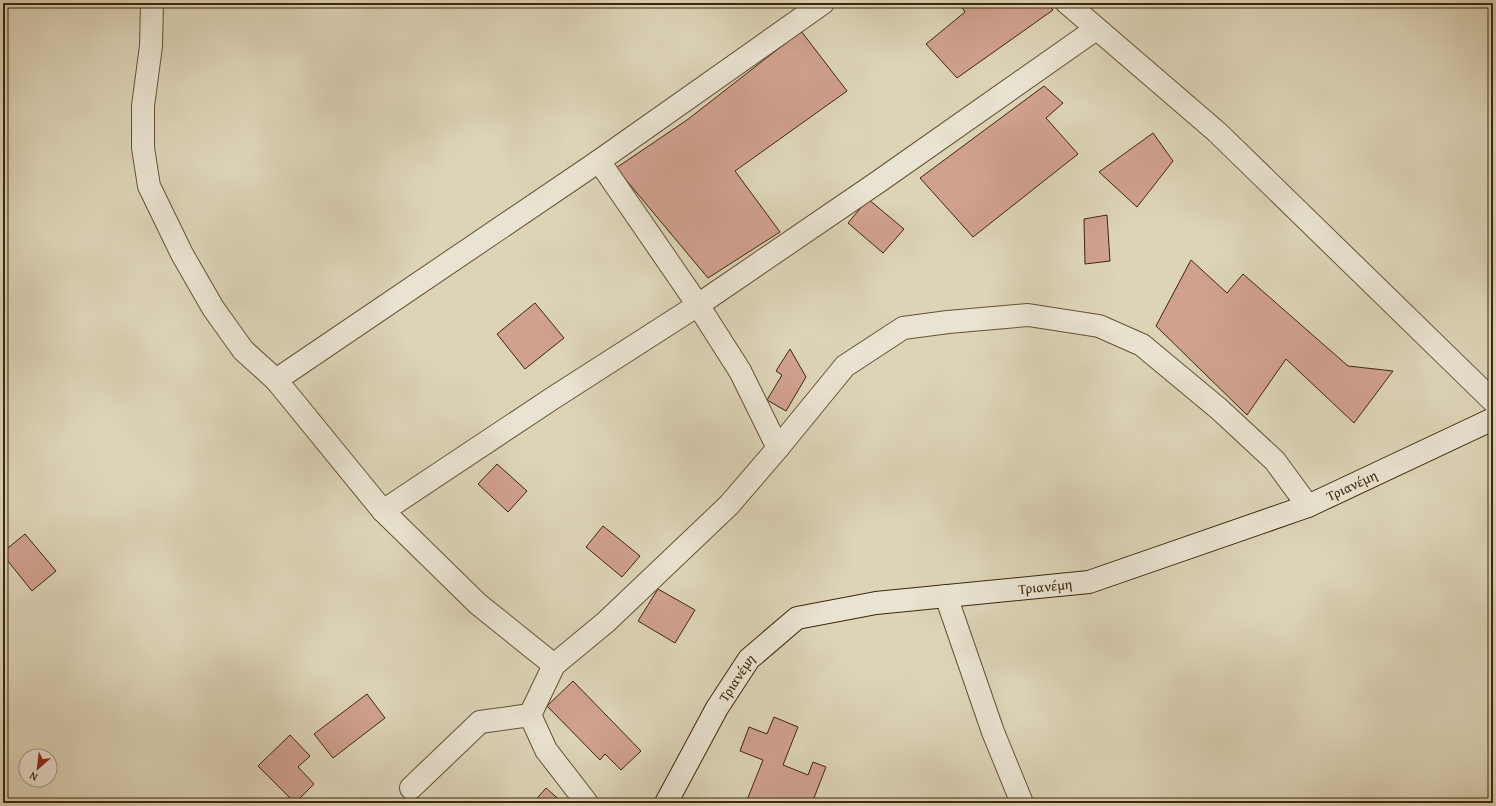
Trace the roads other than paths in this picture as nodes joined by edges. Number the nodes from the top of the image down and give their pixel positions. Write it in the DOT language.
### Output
graph roads {
  1 [pos="152,3"];
  2 [pos="822,3"];
  3 [pos="1067,3"];
  4 [pos="1096,28"];
  5 [pos="599,161"];
  6 [pos="698,305"];
  7 [pos="276,380"];
  8 [pos="1493,401"];
  9 [pos="1493,419"];
  10 [pos="778,448"];
  11 [pos="1308,506"];
  12 [pos="383,511"];
  13 [pos="946,596"];
  14 [pos="554,665"];
  15 [pos="530,715"];
  16 [pos="411,788"];
  17 [pos="587,803"];
  18 [pos="666,803"];
  19 [pos="1022,803"];
  1 -- 7 [label="street"];
  2 -- 5 [label="street"];
  3 -- 4 [label="street"];
  4 -- 6 [label="street"];
  4 -- 8 [label="street"];
  5 -- 6 [label="street"];
  5 -- 7 [label="street"];
  6 -- 10 [label="street"];
  6 -- 12 [label="street"];
  7 -- 12 [label="street"];
  9 -- 11 [label="street, Τριανέμη"];
  10 -- 11 [label="street"];
  10 -- 14 [label="street"];
  11 -- 13 [label="street, Τριανέμη"];
  12 -- 14 [label="street"];
  13 -- 18 [label="street, Τριανέμη"];
  13 -- 19 [label="street"];
  14 -- 15 [label="street"];
  15 -- 16 [label="street"];
  15 -- 17 [label="street"];
}
